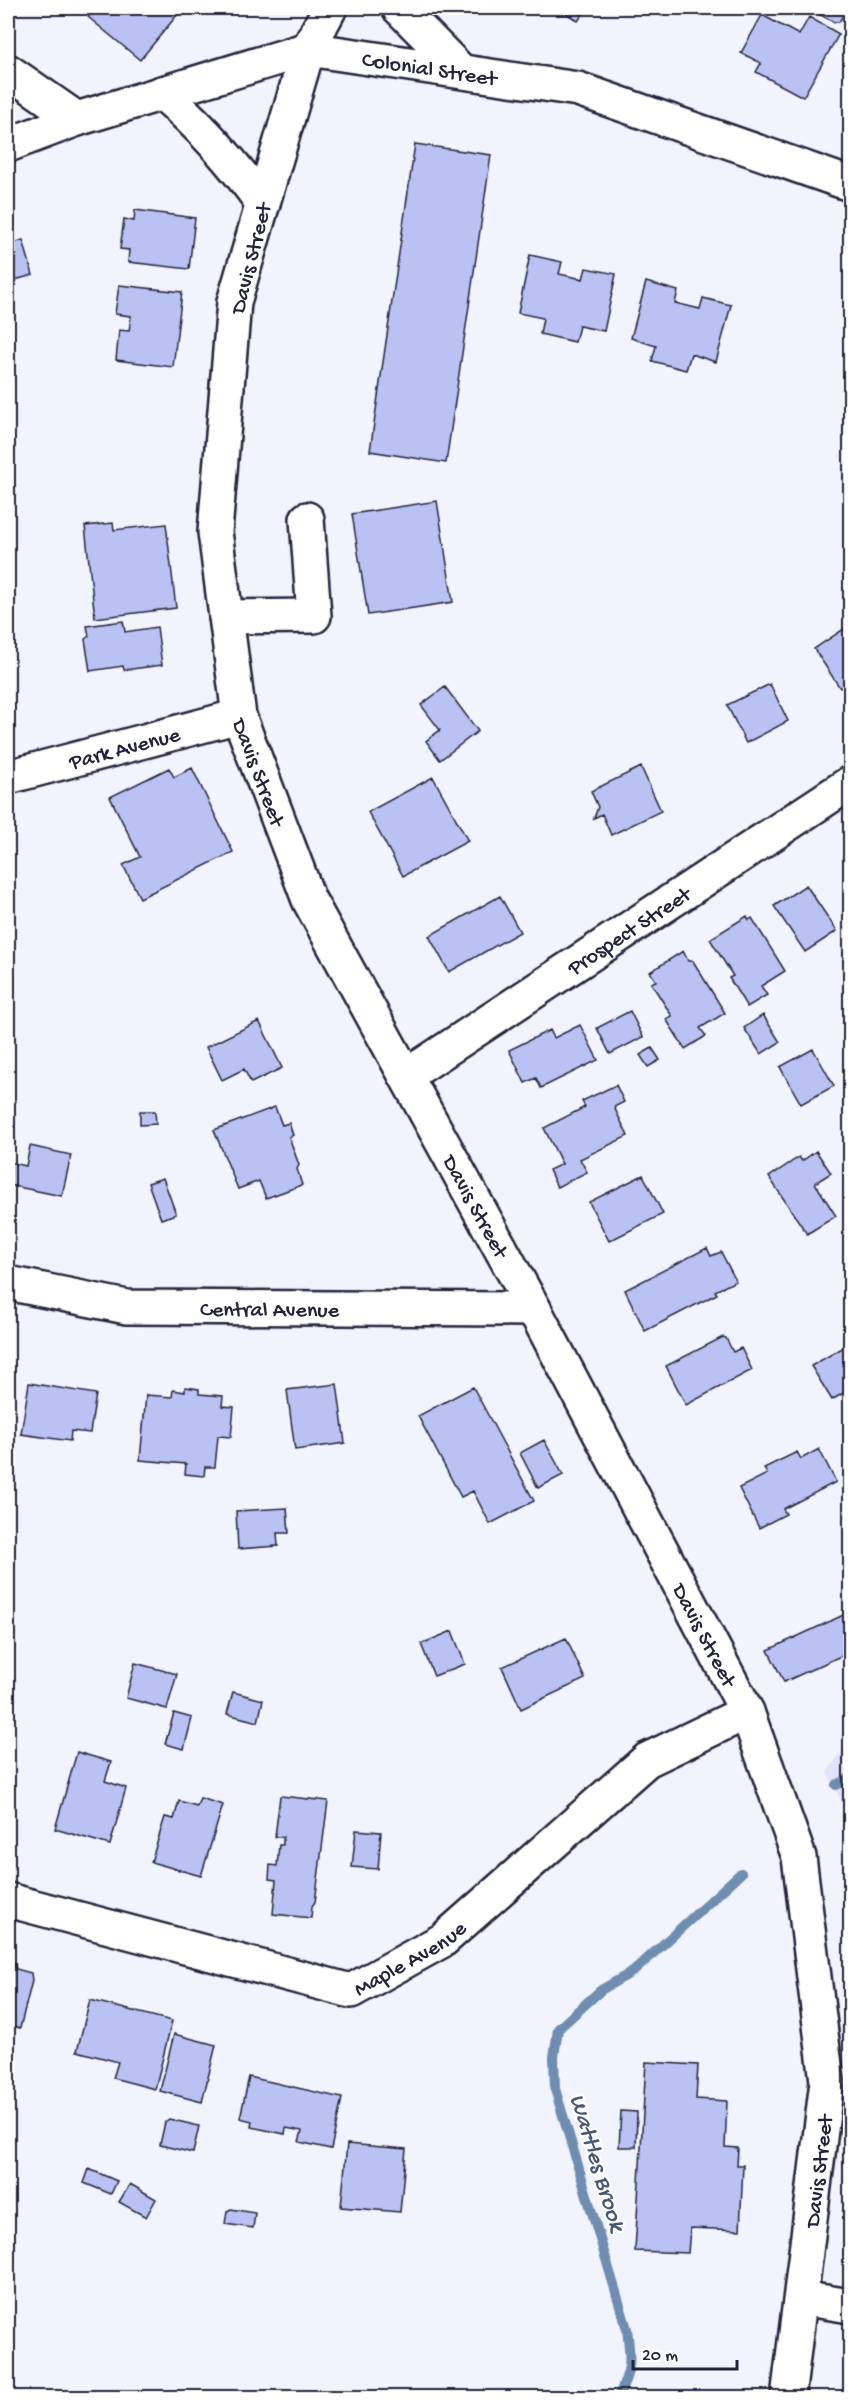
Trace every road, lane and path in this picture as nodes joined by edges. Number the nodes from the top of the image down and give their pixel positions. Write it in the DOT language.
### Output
graph roads {
  1 [pos="330,8"];
  2 [pos="399,8"];
  3 [pos="308,49"];
  4 [pos="8,71"];
  5 [pos="461,71"];
  6 [pos="162,93"];
  7 [pos="77,118"];
  8 [pos="8,145"];
  9 [pos="850,184"];
  10 [pos="263,204"];
  11 [pos="307,519"];
  12 [pos="226,618"];
  13 [pos="239,716"];
  14 [pos="8,777"];
  15 [pos="850,783"];
  16 [pos="406,1076"];
  17 [pos="8,1283"];
  18 [pos="534,1309"];
  19 [pos="747,1712"];
  20 [pos="8,1900"];
  21 [pos="801,2298"];
  22 [pos="850,2306"];
  23 [pos="788,2397"];
  1 -- 3 [label="street, Davis Street"];
  2 -- 5 [label="street"];
  3 -- 5 [label="street, Colonial Street"];
  3 -- 6 [label="street, Colonial Street"];
  3 -- 10 [label="street, Davis Street"];
  4 -- 7 [label="street"];
  5 -- 9 [label="street, Colonial Street"];
  6 -- 7 [label="street, Colonial Street"];
  6 -- 10 [label="street"];
  7 -- 8 [label="street, Colonial Street"];
  10 -- 12 [label="street, Davis Street"];
  11 -- 12 [label="street"];
  12 -- 13 [label="street, Davis Street"];
  13 -- 14 [label="street, Park Avenue"];
  13 -- 16 [label="street, Davis Street"];
  15 -- 16 [label="street, Prospect Street"];
  16 -- 18 [label="street, Davis Street"];
  17 -- 18 [label="street, Central Avenue"];
  18 -- 19 [label="street, Davis Street"];
  19 -- 20 [label="street, Maple Avenue"];
  19 -- 21 [label="street, Davis Street"];
  21 -- 22 [label="street"];
  21 -- 23 [label="street, Davis Street"];
}
